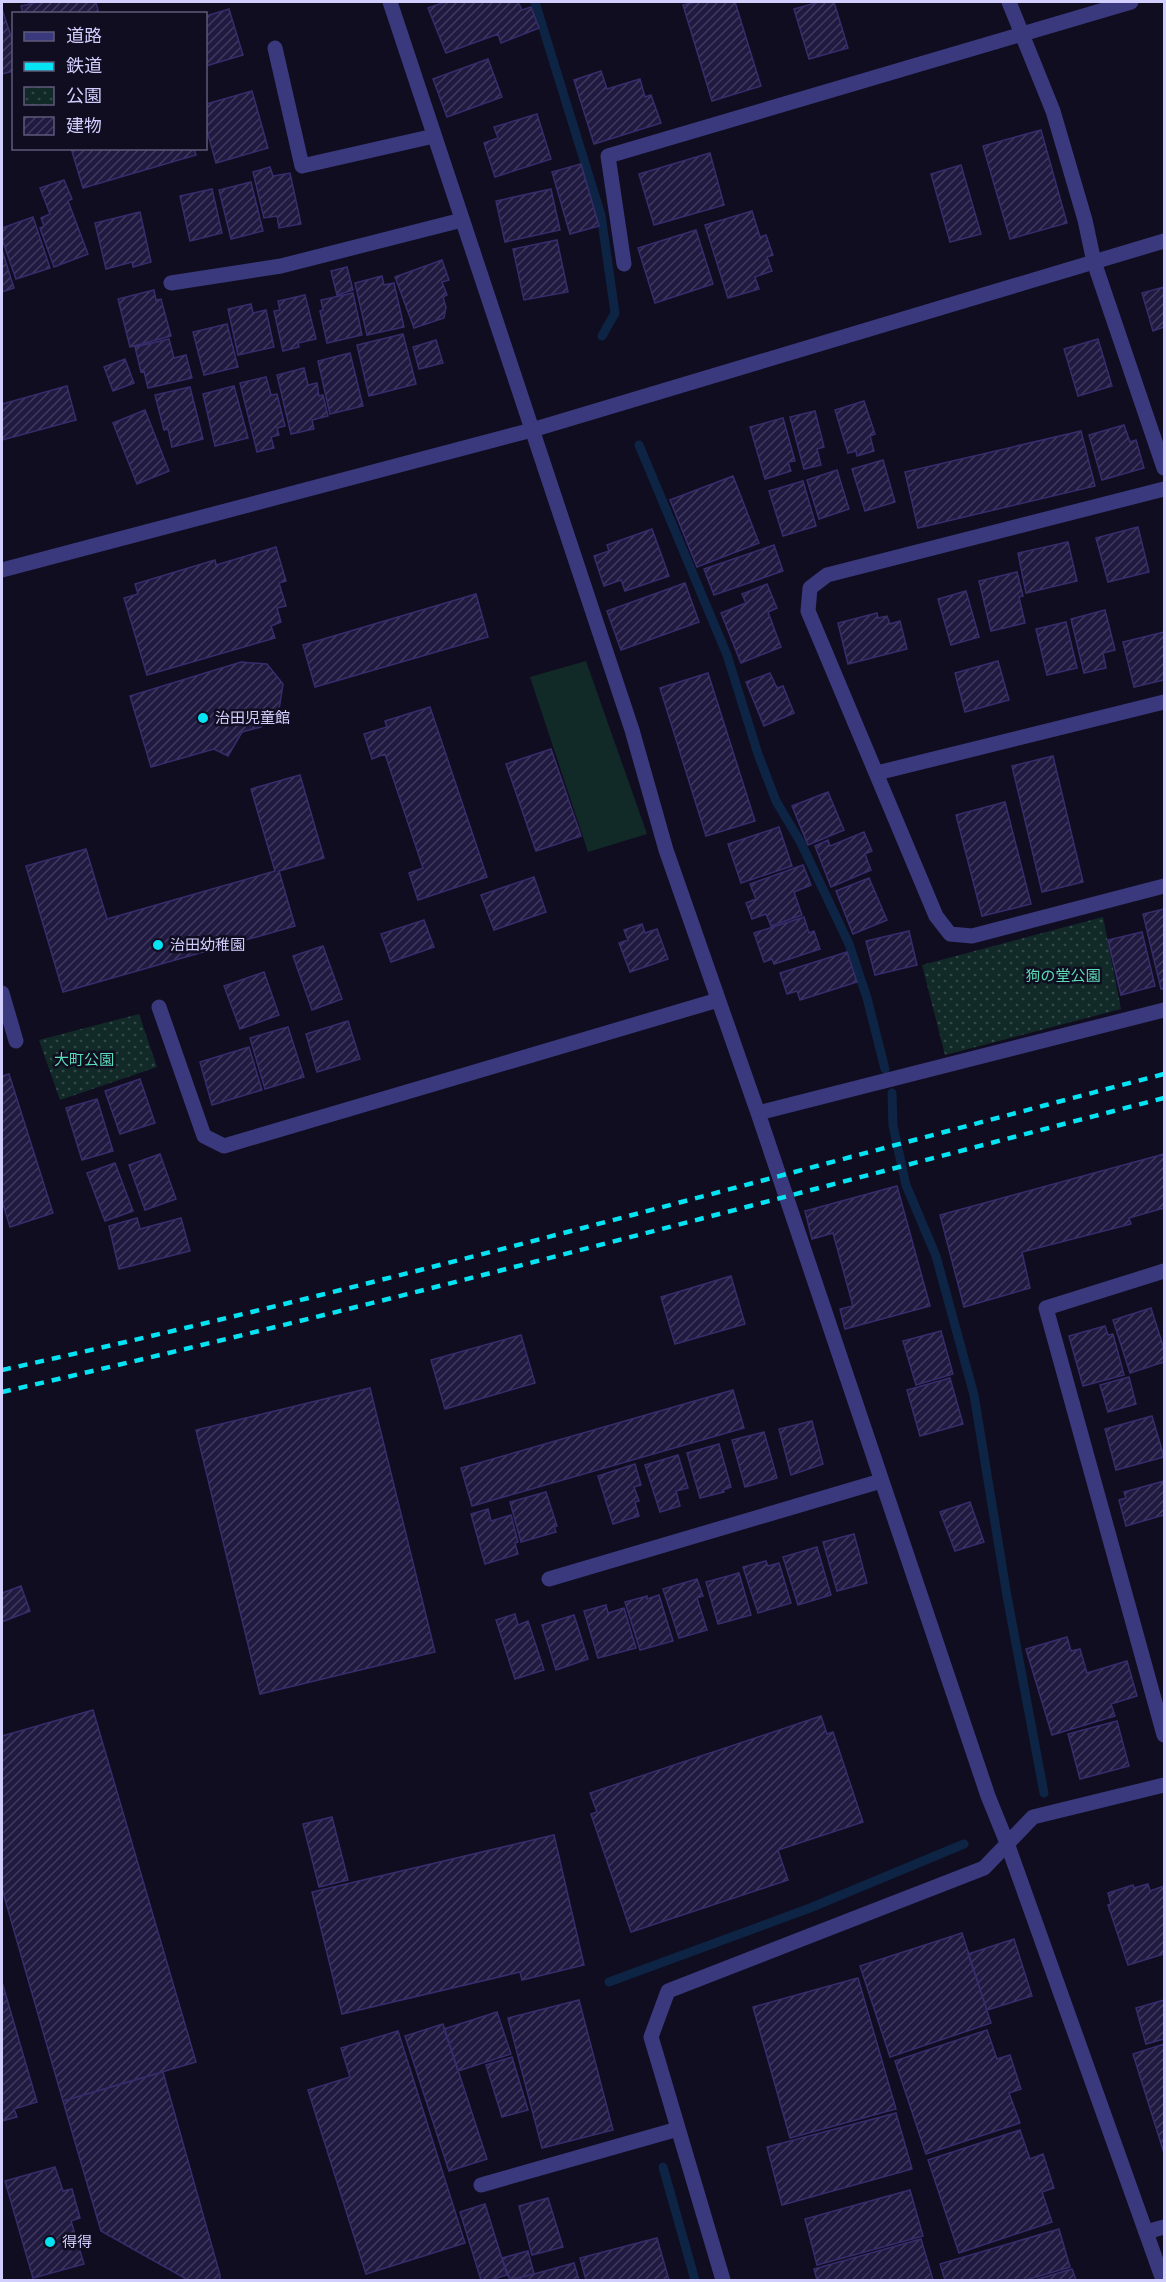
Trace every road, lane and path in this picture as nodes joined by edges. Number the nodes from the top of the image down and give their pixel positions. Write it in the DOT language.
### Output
graph roads {
  1 [pos="390,2"];
  2 [pos="1009,2"];
  3 [pos="1131,2"];
  4 [pos="1021,33"];
  5 [pos="275,48"];
  6 [pos="434,136"];
  7 [pos="462,219"];
  8 [pos="1164,241"];
  9 [pos="1094,262"];
  10 [pos="624,264"];
  11 [pos="171,284"];
  12 [pos="532,430"];
  13 [pos="1164,468"];
  14 [pos="1164,489"];
  15 [pos="2,570"];
  16 [pos="1164,702"];
  17 [pos="877,773"];
  18 [pos="1164,886"];
  19 [pos="2,993"];
  20 [pos="718,1000"];
  21 [pos="159,1006"];
  22 [pos="1164,1010"];
  23 [pos="16,1041"];
  24 [pos="758,1113"];
  25 [pos="1164,1271"];
  26 [pos="881,1481"];
  27 [pos="549,1579"];
  28 [pos="1164,1735"];
  29 [pos="1164,1785"];
  30 [pos="1007,1843"];
  31 [pos="678,2128"];
  32 [pos="481,2185"];
  33 [pos="1164,2227"];
  34 [pos="1146,2232"];
  35 [pos="723,2280"];
  36 [pos="1163,2280"];
  1 -- 6 [label="street"];
  2 -- 4 [label="street"];
  3 -- 4 [label="street"];
  4 -- 9 [label="street"];
  4 -- 10 [label="street"];
  5 -- 6 [label="street"];
  6 -- 7 [label="street"];
  7 -- 11 [label="street"];
  7 -- 12 [label="street"];
  8 -- 9 [label="street"];
  9 -- 12 [label="street"];
  9 -- 13 [label="street"];
  12 -- 15 [label="street"];
  12 -- 20 [label="street"];
  14 -- 17 [label="street"];
  16 -- 17 [label="street"];
  17 -- 18 [label="street"];
  19 -- 23 [label="street"];
  20 -- 21 [label="street"];
  20 -- 24 [label="street"];
  22 -- 24 [label="street"];
  24 -- 26 [label="street"];
  25 -- 28 [label="street"];
  26 -- 27 [label="street"];
  26 -- 30 [label="street"];
  29 -- 30 [label="street"];
  30 -- 31 [label="street"];
  30 -- 34 [label="street"];
  31 -- 32 [label="street"];
  31 -- 35 [label="street"];
  33 -- 34 [label="street"];
  34 -- 36 [label="street"];
}
